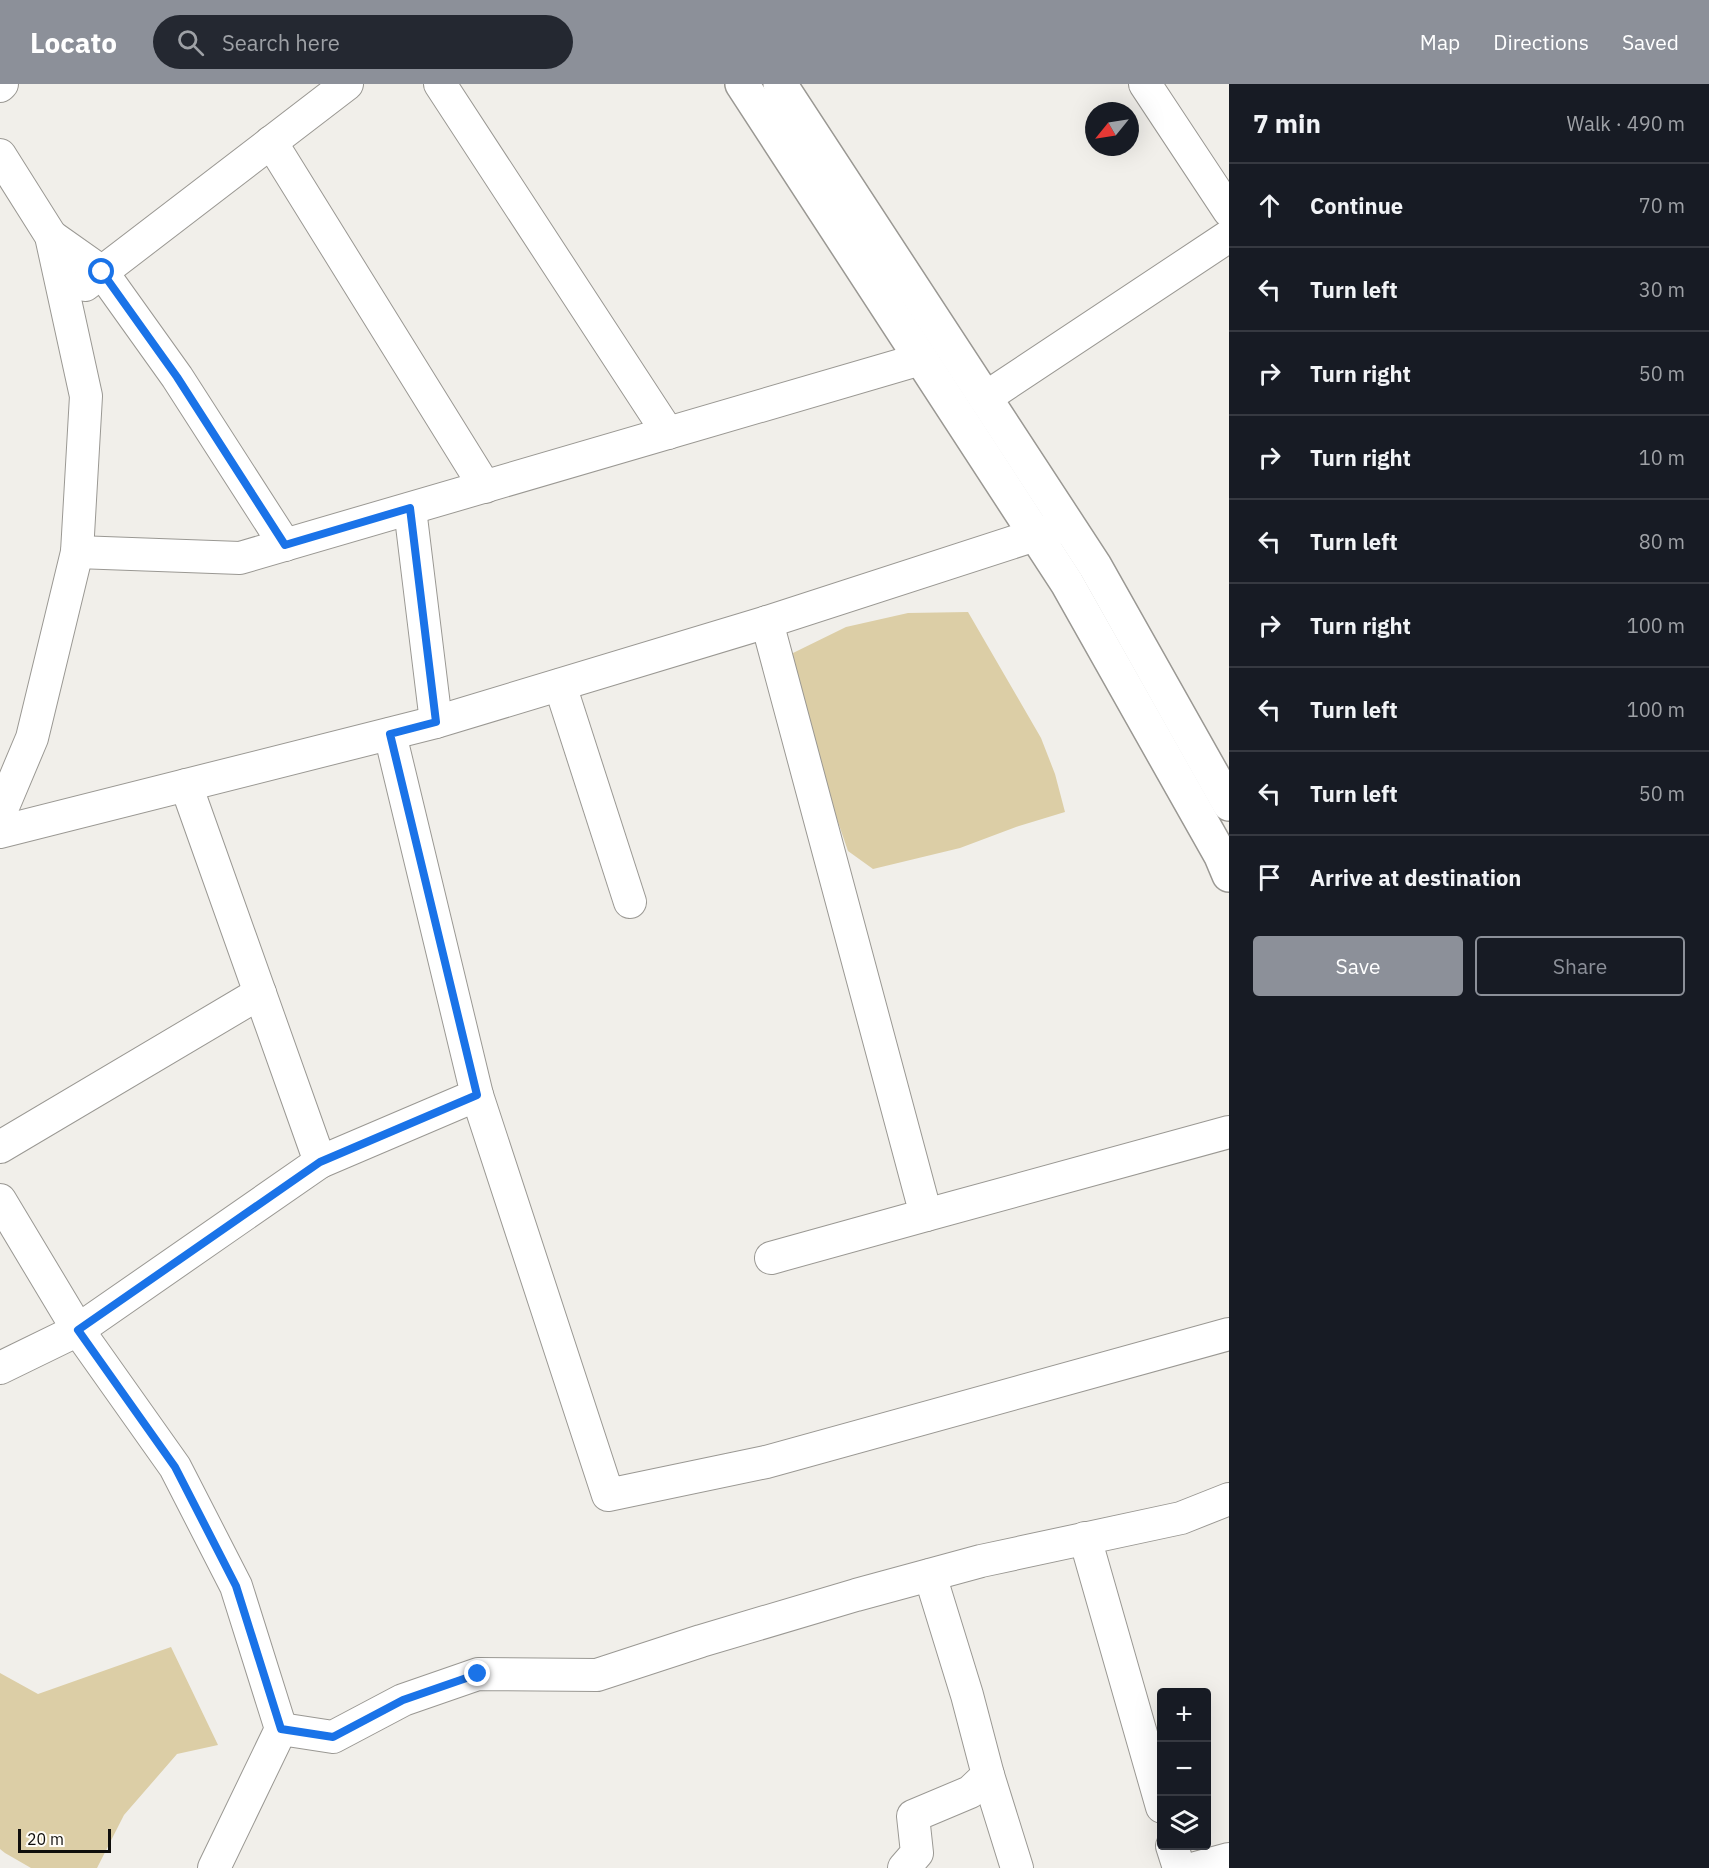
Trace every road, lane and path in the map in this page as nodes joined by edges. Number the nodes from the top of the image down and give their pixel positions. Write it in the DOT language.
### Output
graph roads {
  1 [pos="348,84"];
  2 [pos="440,84"];
  3 [pos="742,84"];
  4 [pos="780,84"];
  5 [pos="1145,84"];
  6 [pos="272,142"];
  7 [pos="0,155"];
  8 [pos="1229,211"];
  9 [pos="51,236"];
  10 [pos="1229,236"];
  11 [pos="102,272"];
  12 [pos="65,300"];
  13 [pos="921,359"];
  14 [pos="985,398"];
  15 [pos="668,433"];
  16 [pos="485,487"];
  17 [pos="410,508"];
  18 [pos="1067,524"];
  19 [pos="1036,536"];
  20 [pos="285,545"];
  21 [pos="77,552"];
  22 [pos="767,622"];
  23 [pos="560,685"];
  24 [pos="436,722"];
  25 [pos="390,734"];
  26 [pos="186,785"];
  27 [pos="1229,804"];
  28 [pos="0,814"];
  29 [pos="0,832"];
  30 [pos="1229,875"];
  31 [pos="630,902"];
  32 [pos="260,993"];
  33 [pos="477,1095"];
  34 [pos="1229,1132"];
  35 [pos="0,1147"];
  36 [pos="320,1162"];
  37 [pos="0,1200"];
  38 [pos="926,1215"];
  39 [pos="771,1258"];
  40 [pos="78,1330"];
  41 [pos="1229,1334"];
  42 [pos="0,1368"];
  43 [pos="1229,1499"];
  44 [pos="1085,1538"];
  45 [pos="930,1575"];
  46 [pos="281,1729"];
  47 [pos="988,1775"];
  48 [pos="1158,1796"];
  49 [pos="1174,1850"];
  50 [pos="1229,1858"];
  51 [pos="214,1868"];
  52 [pos="904,1868"];
  53 [pos="1017,1868"];
  54 [pos="1179,1868"];
  55 [pos="1196,1868"];
  1 -- 6 [label="street"];
  2 -- 15 [label="street"];
  3 -- 13 [label="highway"];
  4 -- 14 [label="highway"];
  5 -- 8 [label="street"];
  6 -- 11 [label="street"];
  6 -- 16 [label="street"];
  7 -- 9 [label="street"];
  9 -- 11 [label="street"];
  9 -- 12 [label="street"];
  10 -- 14 [label="street"];
  11 -- 12 [label="street"];
  11 -- 20 [label="street"];
  12 -- 21 [label="street"];
  13 -- 15 [label="street"];
  13 -- 19 [label="highway"];
  14 -- 18 [label="highway"];
  15 -- 16 [label="street"];
  16 -- 17 [label="street"];
  17 -- 20 [label="street"];
  17 -- 24 [label="street"];
  18 -- 19 [label="street"];
  18 -- 27 [label="highway"];
  19 -- 22 [label="street"];
  19 -- 30 [label="highway"];
  20 -- 21 [label="street"];
  21 -- 28 [label="street"];
  22 -- 23 [label="street"];
  22 -- 38 [label="street"];
  23 -- 24 [label="street"];
  23 -- 31 [label="street"];
  24 -- 25 [label="street"];
  25 -- 26 [label="street"];
  25 -- 33 [label="street"];
  26 -- 29 [label="street"];
  26 -- 32 [label="street"];
  32 -- 35 [label="street"];
  32 -- 36 [label="street"];
  33 -- 36 [label="street"];
  33 -- 41 [label="street"];
  34 -- 38 [label="street"];
  36 -- 40 [label="street"];
  37 -- 40 [label="street"];
  38 -- 39 [label="street"];
  40 -- 42 [label="street"];
  40 -- 46 [label="street"];
  43 -- 44 [label="street"];
  44 -- 45 [label="street"];
  44 -- 48 [label="street"];
  45 -- 46 [label="street"];
  45 -- 47 [label="street"];
  46 -- 51 [label="street"];
  47 -- 52 [label="street"];
  47 -- 53 [label="street"];
  49 -- 54 [label="street"];
  50 -- 55 [label="street"];
}
